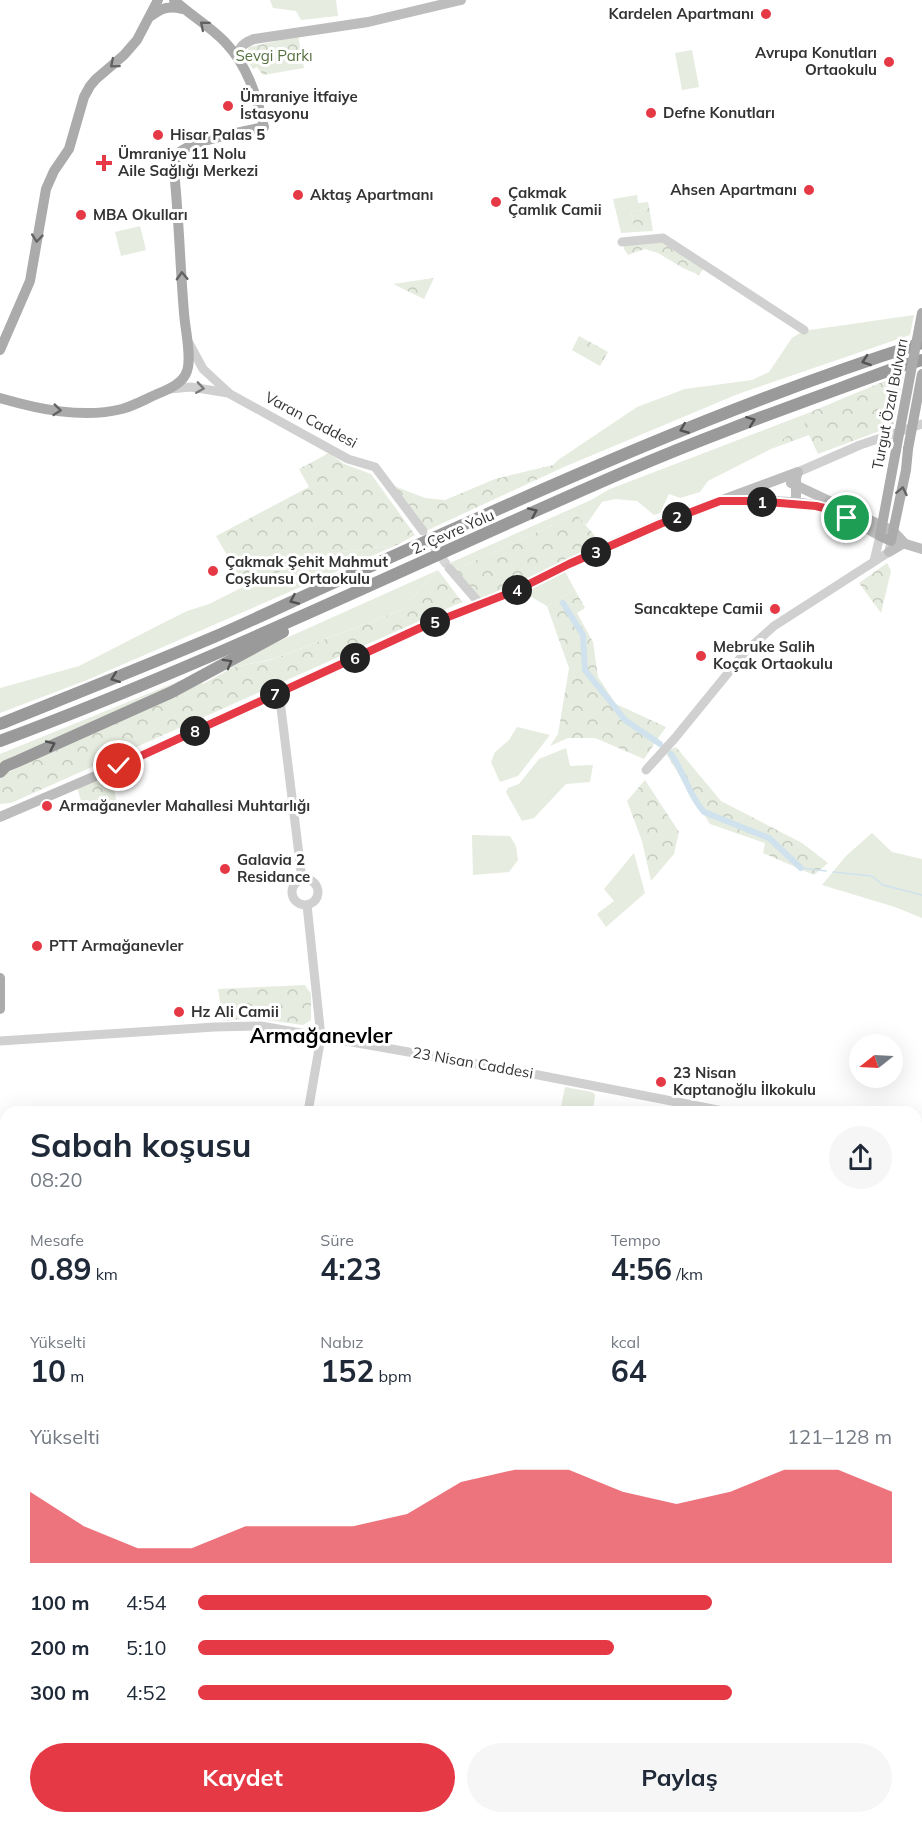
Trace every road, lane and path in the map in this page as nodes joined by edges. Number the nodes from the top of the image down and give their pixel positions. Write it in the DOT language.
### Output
graph roads {
  1 [pos="158,0"];
  2 [pos="174,0"];
  3 [pos="461,0"];
  4 [pos="184,9"];
  5 [pos="148,18"];
  6 [pos="233,44"];
  7 [pos="242,63"];
  8 [pos="622,242"];
  9 [pos="922,313"];
  10 [pos="804,330"];
  11 [pos="185,334"];
  12 [pos="922,343"];
  13 [pos="0,350"];
  14 [pos="922,360"];
  15 [pos="922,374"];
  16 [pos="169,389"];
  17 [pos="230,394"];
  18 [pos="0,398"];
  19 [pos="922,424"];
  20 [pos="798,472"];
  21 [pos="776,480"];
  22 [pos="796,484"];
  23 [pos="756,487"];
  24 [pos="720,501"];
  25 [pos="757,501"];
  26 [pos="792,504"];
  27 [pos="423,531"];
  28 [pos="887,537"];
  29 [pos="904,543"];
  30 [pos="922,549"];
  31 [pos="874,561"];
  32 [pos="422,562"];
  33 [pos="449,568"];
  34 [pos="481,605"];
  35 [pos="279,692"];
  36 [pos="0,724"];
  37 [pos="0,741"];
  38 [pos="646,770"];
  39 [pos="0,772"];
  40 [pos="0,817"];
  41 [pos="302,879"];
  42 [pos="307,905"];
  43 [pos="0,978"];
  44 [pos="0,1009"];
  45 [pos="321,1037"];
  46 [pos="0,1041"];
  47 [pos="309,1106"];
  48 [pos="697,1106"];
  1 -- 5 [label="main road"];
  2 -- 4 [label="main road"];
  3 -- 6 [label="main road"];
  4 -- 5 [label="main road"];
  6 -- 4 [label="main road, one-way"];
  5 -- 13 [label="main road, one-way"];
  6 -- 7 [label="main road"];
  6 -- 7 [label="main road"];
  11 -- 7 [label="main road, Varan Caddesi, one-way"];
  8 -- 10 [label="street"];
  9 -- 28 [label="main road, Turgut Özal Bulvarı, bridge"];
  11 -- 16 [label="main road, Varan Caddesi"];
  11 -- 17 [label="street, Varan Caddesi"];
  12 -- 36 [label="highway, 2. Çevre Yolu, one-way"];
  32 -- 14 [label="highway, 2. Çevre Yolu, one-way"];
  28 -- 15 [label="main road, Turgut Özal Bulvarı, one-way, bridge"];
  16 -- 17 [label="street, one-way"];
  18 -- 16 [label="main road, one-way"];
  17 -- 27 [label="street, Varan Caddesi"];
  19 -- 20 [label="street"];
  20 -- 21 [label="main road"];
  20 -- 22 [label="main road"];
  21 -- 22 [label="main road"];
  21 -- 23 [label="main road"];
  22 -- 26 [label="main road"];
  22 -- 28 [label="main road"];
  23 -- 24 [label="main road"];
  23 -- 25 [label="main road"];
  24 -- 25 [label="main road"];
  24 -- 34 [label="main road"];
  25 -- 26 [label="main road"];
  26 -- 28 [label="main road"];
  28 -- 29 [label="main road"];
  28 -- 29 [label="main road"];
  28 -- 31 [label="street"];
  28 -- 31 [label="street"];
  29 -- 30 [label="main road"];
  31 -- 38 [label="street"];
  32 -- 37 [label="highway, 2. Çevre Yolu"];
  39 -- 32 [label="highway, one-way"];
  33 -- 34 [label="street"];
  34 -- 35 [label="main road"];
  35 -- 40 [label="main road"];
  35 -- 41 [label="street"];
  41 -- 42 [label="street"];
  41 -- 42 [label="street"];
  42 -- 45 [label="street"];
  43 -- 44 [label="main road"];
  45 -- 46 [label="street, 23 Nisan Caddesi"];
  45 -- 47 [label="street"];
  45 -- 48 [label="street, 23 Nisan Caddesi"];
}
